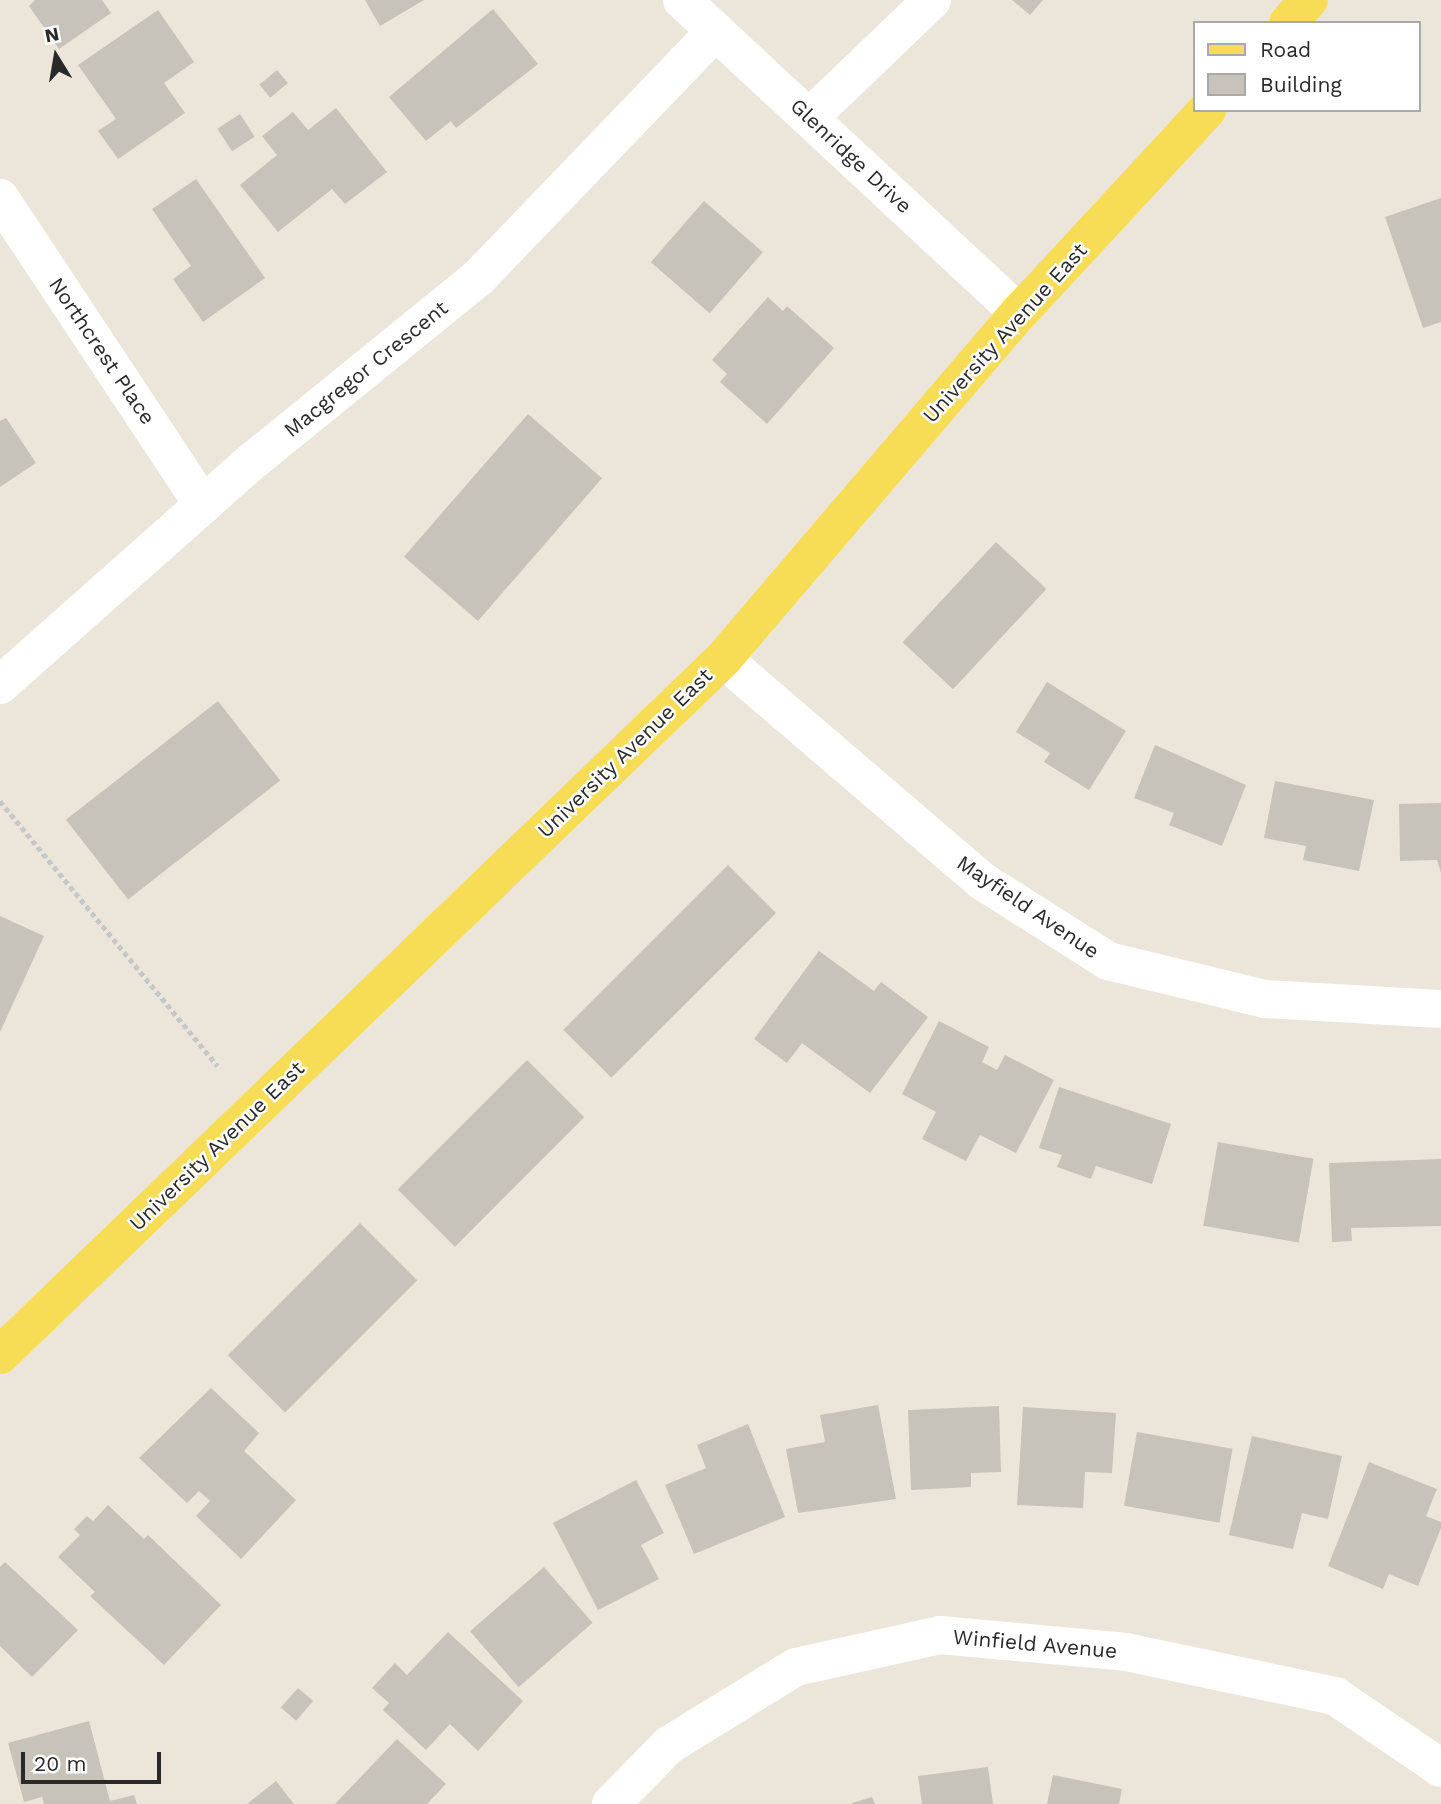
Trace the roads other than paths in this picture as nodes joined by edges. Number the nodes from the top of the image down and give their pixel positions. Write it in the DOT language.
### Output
graph roads {
  1 [pos="682,0"];
  2 [pos="932,0"];
  3 [pos="1309,0"];
  4 [pos="1290,21"];
  5 [pos="714,33"];
  6 [pos="1205,112"];
  7 [pos="810,117"];
  8 [pos="0,198"];
  9 [pos="1019,313"];
  10 [pos="203,505"];
  11 [pos="723,659"];
  12 [pos="0,685"];
  13 [pos="1441,1009"];
  14 [pos="0,1354"];
  15 [pos="1441,1768"];
  16 [pos="611,1804"];
  1 -- 5 [label="street, Glenridge Drive"];
  2 -- 7 [label="street"];
  3 -- 4 [label="main road"];
  5 -- 7 [label="street, Glenridge Drive"];
  5 -- 10 [label="street, Macgregor Crescent"];
  6 -- 9 [label="main road, University Avenue East"];
  7 -- 9 [label="street, Glenridge Drive"];
  8 -- 10 [label="street, Northcrest Place"];
  9 -- 11 [label="main road, University Avenue East"];
  10 -- 12 [label="street, Macgregor Crescent"];
  11 -- 13 [label="street, Mayfield Avenue"];
  11 -- 14 [label="main road, University Avenue East"];
  15 -- 16 [label="street, Winfield Avenue"];
}
